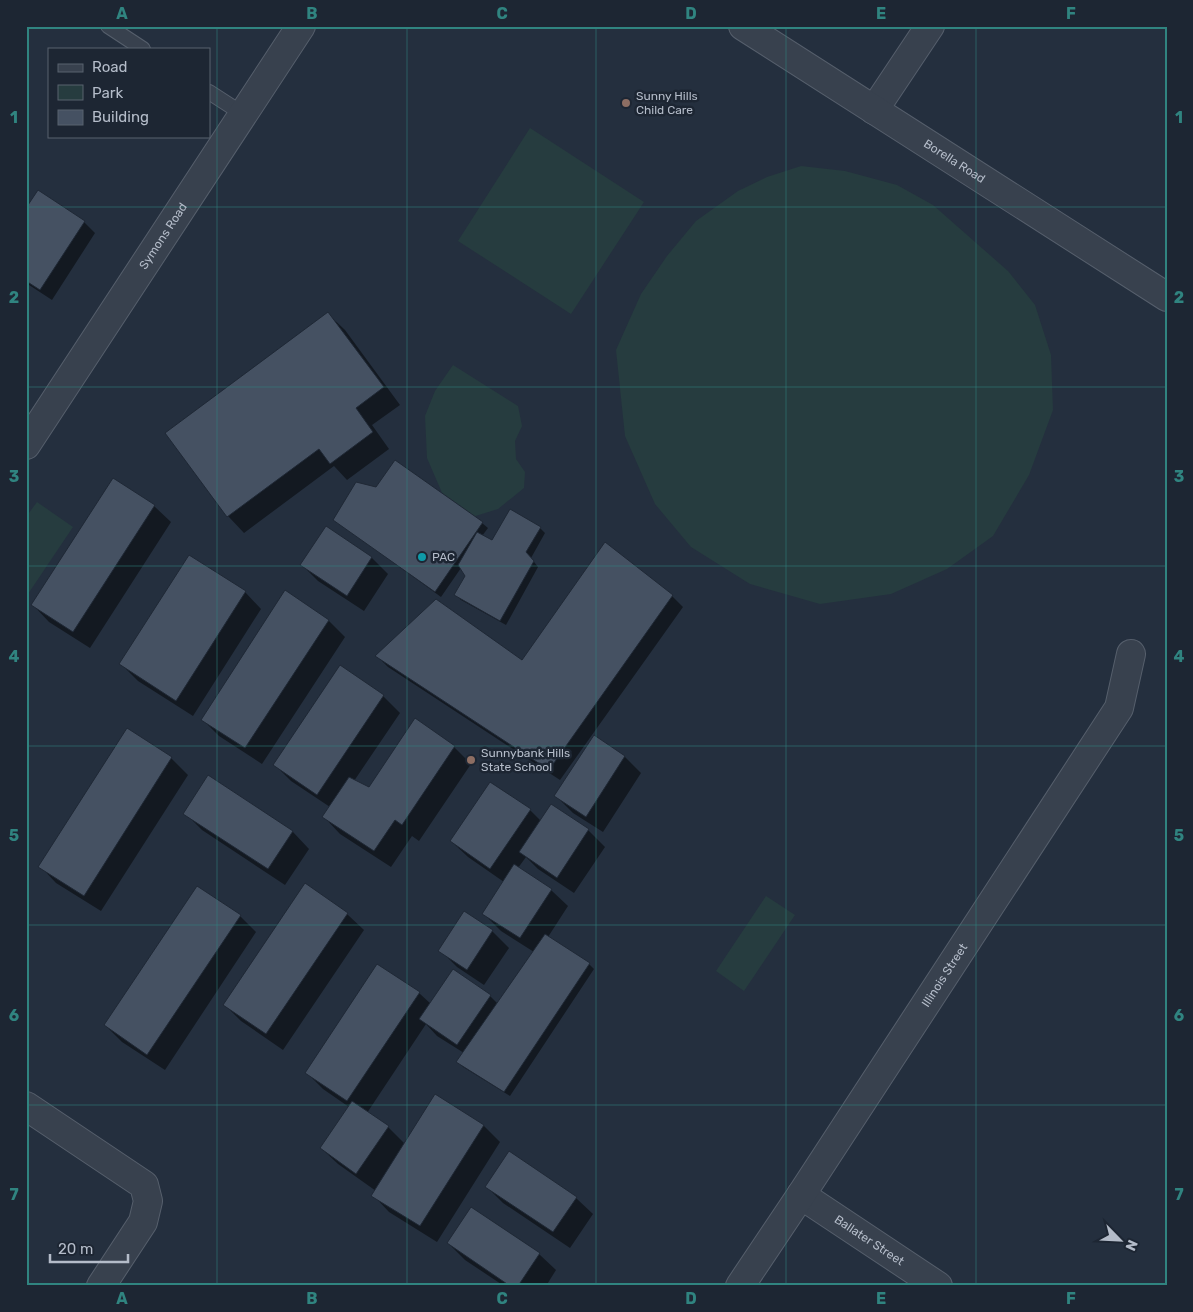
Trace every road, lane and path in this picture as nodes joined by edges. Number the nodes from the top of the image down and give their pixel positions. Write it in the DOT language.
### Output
graph roads {
  1 [pos="108,26"];
  2 [pos="301,26"];
  3 [pos="743,26"];
  4 [pos="930,26"];
  5 [pos="141,48"];
  6 [pos="210,93"];
  7 [pos="874,110"];
  8 [pos="243,114"];
  9 [pos="1167,297"];
  10 [pos="26,445"];
  11 [pos="1131,654"];
  12 [pos="26,1106"];
  13 [pos="801,1195"];
  14 [pos="101,1286"];
  15 [pos="740,1286"];
  16 [pos="938,1286"];
  1 -- 5 [label="lane"];
  2 -- 8 [label="street, Symons Road"];
  3 -- 7 [label="street, Borella Road"];
  4 -- 7 [label="street"];
  6 -- 8 [label="lane"];
  7 -- 9 [label="street, Borella Road"];
  8 -- 10 [label="street, Symons Road"];
  11 -- 13 [label="street, Illinois Street"];
  12 -- 14 [label="street"];
  13 -- 15 [label="street, Illinois Street"];
  13 -- 16 [label="street, Ballater Street"];
}
